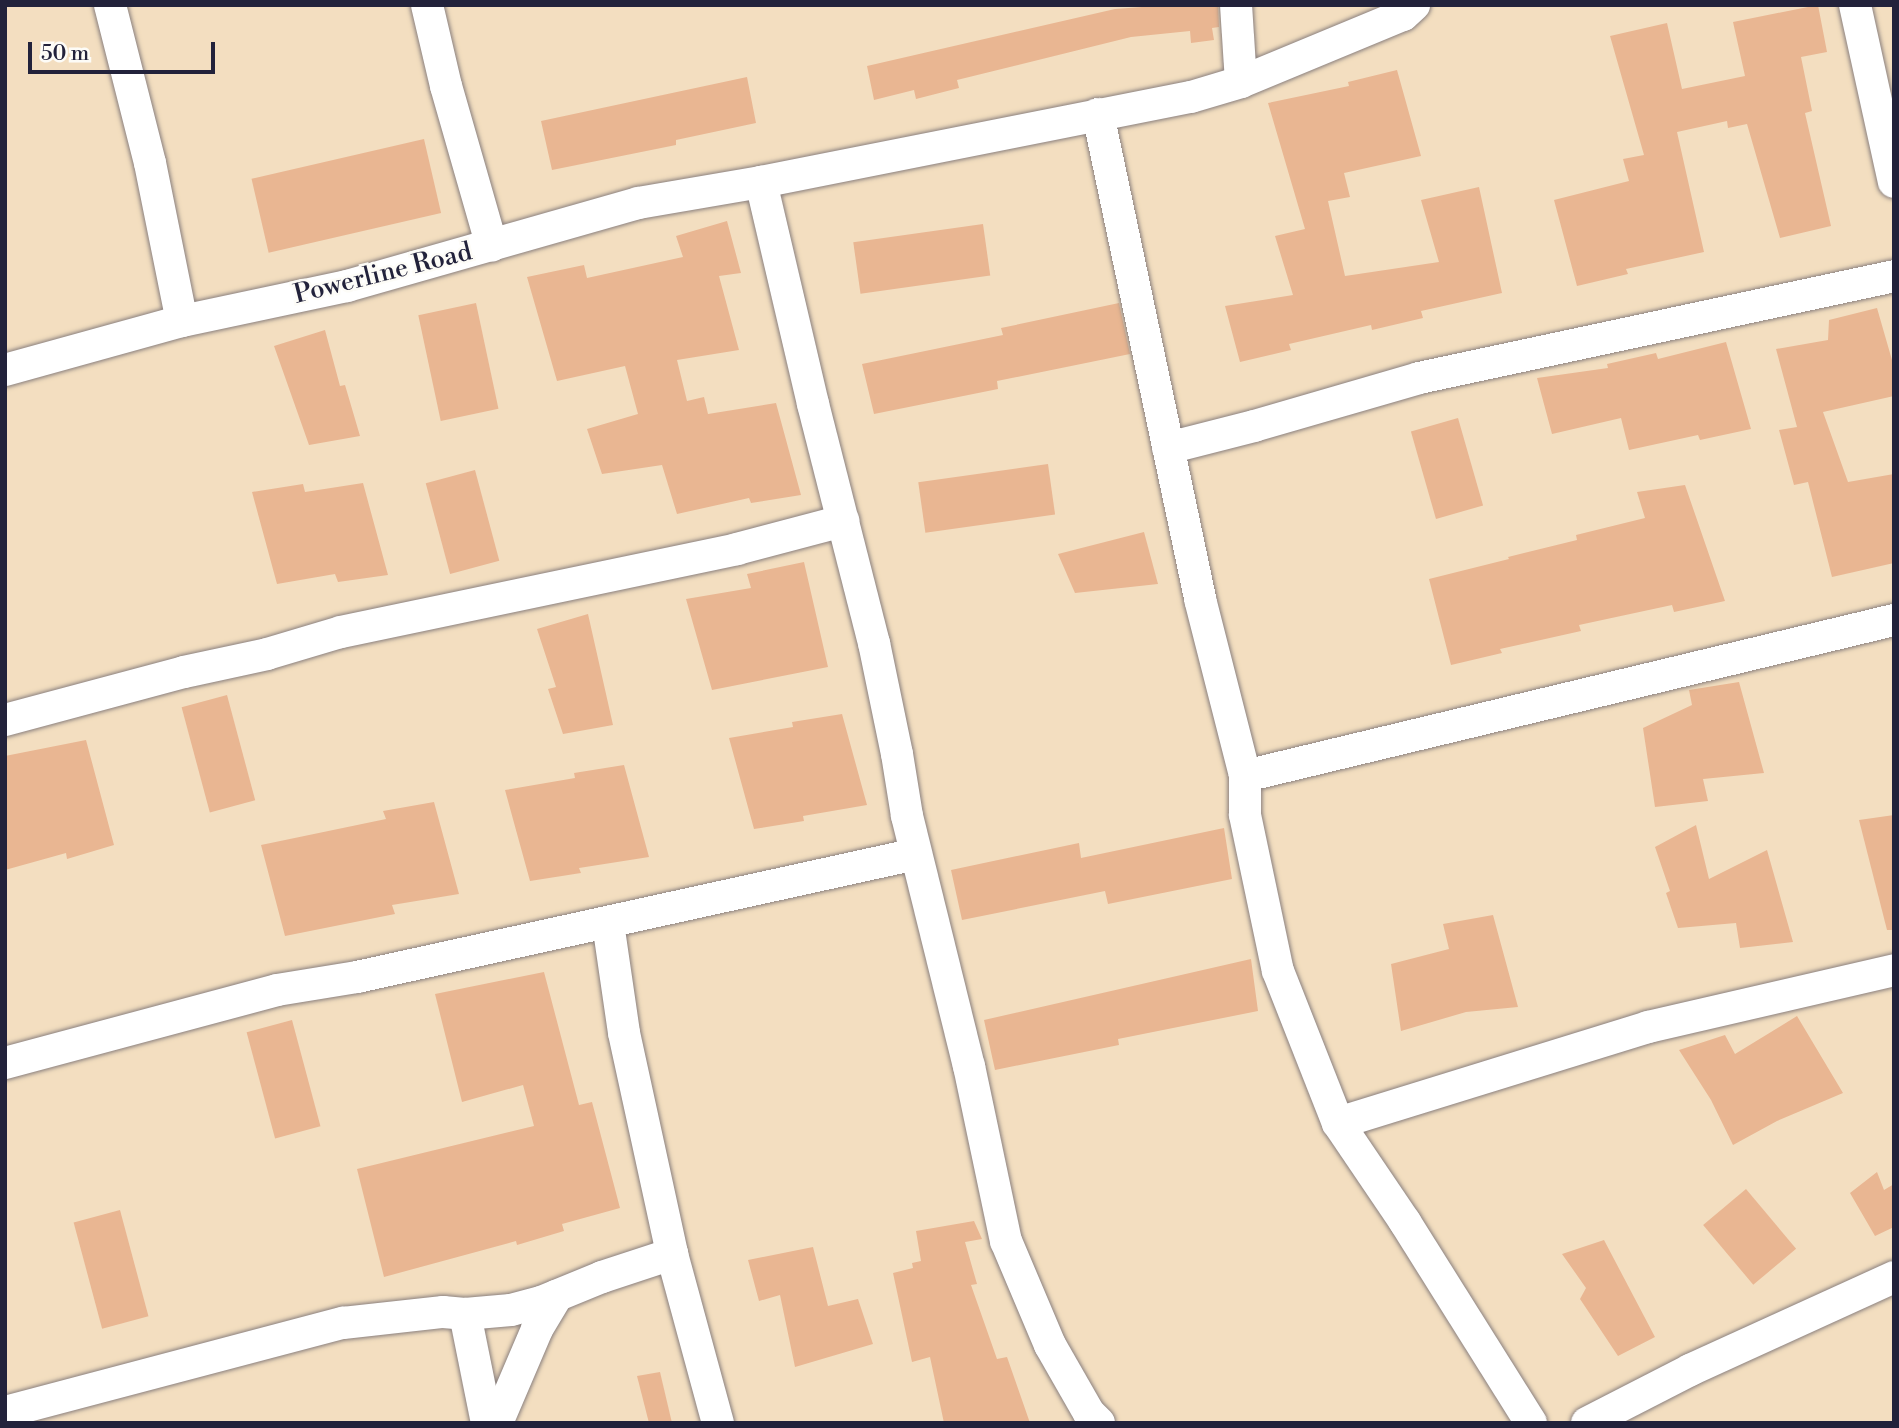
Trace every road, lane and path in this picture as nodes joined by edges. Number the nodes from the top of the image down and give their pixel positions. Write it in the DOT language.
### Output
graph roads {
  1 [pos="110,5"];
  2 [pos="427,5"];
  3 [pos="1236,5"];
  4 [pos="1414,5"];
  5 [pos="1855,5"];
  6 [pos="1241,82"];
  7 [pos="1098,114"];
  8 [pos="761,182"];
  9 [pos="1894,182"];
  10 [pos="492,246"];
  11 [pos="1894,276"];
  12 [pos="182,321"];
  13 [pos="5,370"];
  14 [pos="1168,448"];
  15 [pos="843,522"];
  16 [pos="1894,620"];
  17 [pos="5,720"];
  18 [pos="1245,776"];
  19 [pos="916,853"];
  20 [pos="607,923"];
  21 [pos="1894,970"];
  22 [pos="5,1063"];
  23 [pos="1338,1123"];
  24 [pos="672,1254"];
  25 [pos="1894,1277"];
  26 [pos="557,1296"];
  27 [pos="465,1314"];
  28 [pos="5,1412"];
  29 [pos="487,1423"];
  30 [pos="497,1423"];
  31 [pos="718,1423"];
  32 [pos="1099,1423"];
  33 [pos="1531,1423"];
  34 [pos="1587,1423"];
  1 -- 12 [label="street"];
  2 -- 10 [label="street"];
  3 -- 6 [label="street"];
  4 -- 6 [label="street, Powerline Road"];
  5 -- 9 [label="street"];
  6 -- 7 [label="street, Powerline Road"];
  7 -- 8 [label="street, Powerline Road"];
  7 -- 14 [label="street"];
  8 -- 10 [label="street, Powerline Road"];
  8 -- 15 [label="street"];
  10 -- 12 [label="street, Powerline Road"];
  11 -- 14 [label="street"];
  12 -- 13 [label="street, Powerline Road"];
  14 -- 18 [label="street"];
  15 -- 17 [label="street"];
  15 -- 19 [label="street"];
  16 -- 18 [label="street"];
  18 -- 23 [label="street"];
  19 -- 20 [label="street"];
  19 -- 32 [label="street"];
  20 -- 22 [label="street"];
  20 -- 24 [label="street"];
  21 -- 23 [label="street"];
  23 -- 33 [label="street"];
  24 -- 26 [label="street"];
  24 -- 31 [label="street"];
  25 -- 34 [label="street"];
  26 -- 27 [label="street"];
  26 -- 30 [label="street"];
  27 -- 28 [label="street"];
  27 -- 29 [label="street"];
}
